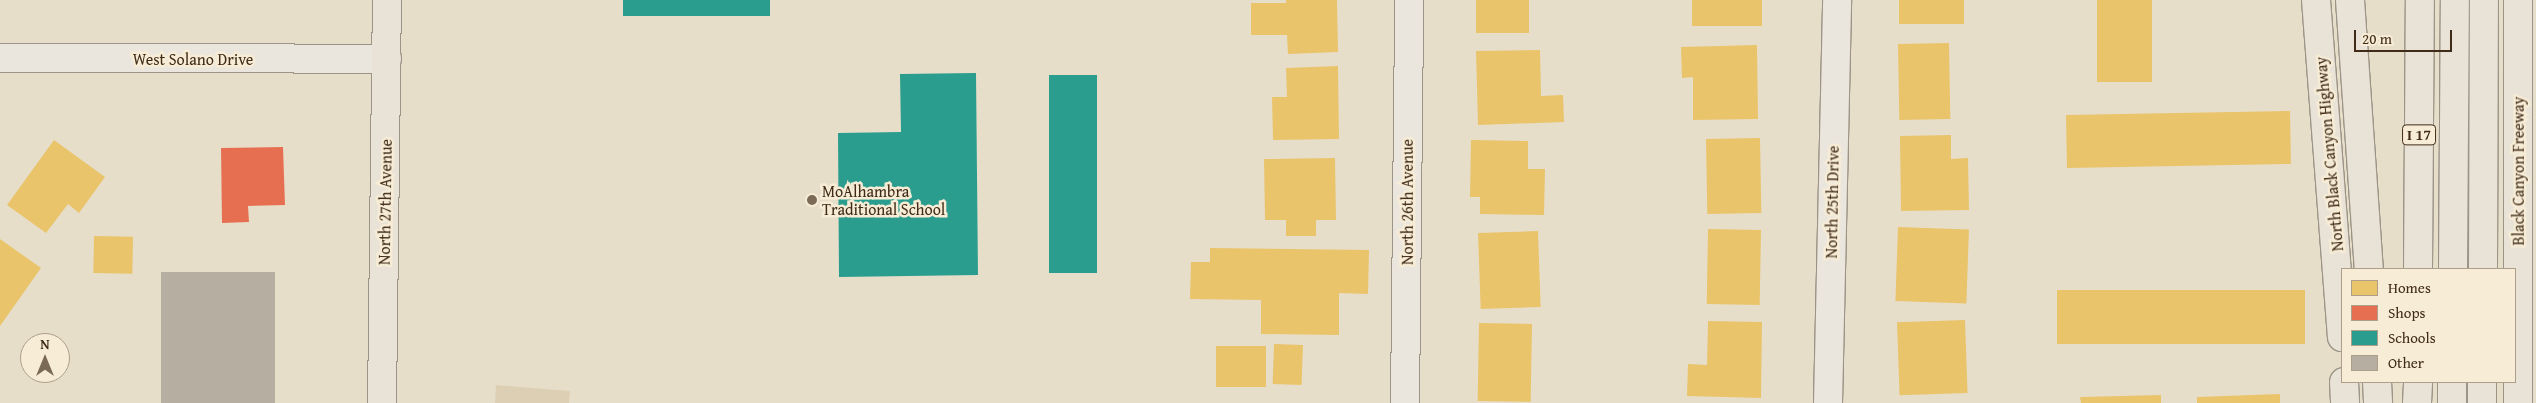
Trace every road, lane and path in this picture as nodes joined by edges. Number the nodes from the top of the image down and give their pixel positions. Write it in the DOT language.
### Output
graph roads {
  1 [pos="387,0"];
  2 [pos="1409,0"];
  3 [pos="1837,0"];
  4 [pos="2316,0"];
  5 [pos="2350,0"];
  6 [pos="2420,0"];
  7 [pos="2455,0"];
  8 [pos="2484,0"];
  9 [pos="2518,0"];
  10 [pos="0,58"];
  11 [pos="387,60"];
  12 [pos="2369,268"];
  13 [pos="2418,268"];
  14 [pos="2453,268"];
  15 [pos="2483,268"];
  16 [pos="2341,324"];
  17 [pos="2344,383"];
  18 [pos="2376,383"];
  19 [pos="2418,383"];
  20 [pos="2452,383"];
  21 [pos="2482,383"];
  22 [pos="382,403"];
  23 [pos="1405,403"];
  24 [pos="1828,403"];
  25 [pos="2344,403"];
  26 [pos="2378,403"];
  27 [pos="2418,403"];
  28 [pos="2452,403"];
  29 [pos="2482,403"];
  30 [pos="2518,403"];
  1 -- 11 [label="main road, North 27th Avenue"];
  2 -- 23 [label="street, North 26th Avenue"];
  3 -- 24 [label="street, North 25th Drive"];
  4 -- 16 [label="main road, North Black Canyon Highway"];
  5 -- 12 [label="main road"];
  6 -- 13 [label="main road, I 17"];
  7 -- 14 [label="main road"];
  8 -- 15 [label="main road"];
  9 -- 30 [label="main road, Black Canyon Freeway"];
  10 -- 11 [label="street, West Solano Drive"];
  11 -- 22 [label="main road, North 27th Avenue"];
  17 -- 25 [label="main road"];
  18 -- 26 [label="main road"];
  19 -- 27 [label="main road"];
  20 -- 28 [label="main road"];
  21 -- 29 [label="main road"];
}
